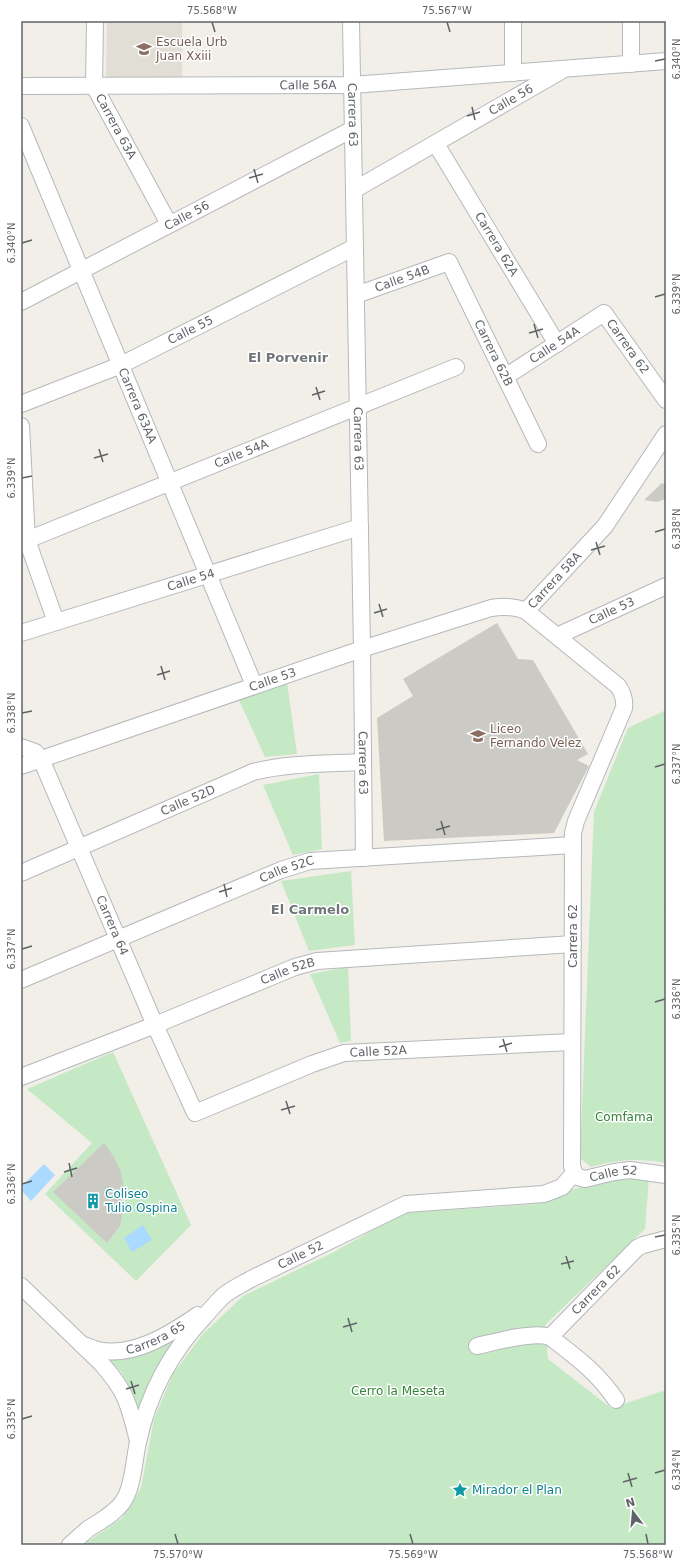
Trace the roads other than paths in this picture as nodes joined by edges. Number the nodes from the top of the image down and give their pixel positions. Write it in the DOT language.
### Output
graph roads {
  1 [pos="95,21"];
  2 [pos="351,21"];
  3 [pos="513,21"];
  4 [pos="631,21"];
  5 [pos="666,61"];
  6 [pos="631,64"];
  7 [pos="564,69"];
  8 [pos="513,73"];
  9 [pos="352,85"];
  10 [pos="21,86"];
  11 [pos="94,86"];
  12 [pos="21,126"];
  13 [pos="353,129"];
  14 [pos="436,144"];
  15 [pos="354,190"];
  16 [pos="169,224"];
  17 [pos="355,247"];
  18 [pos="449,262"];
  19 [pos="81,270"];
  20 [pos="356,295"];
  21 [pos="21,302"];
  22 [pos="604,313"];
  23 [pos="557,344"];
  24 [pos="121,365"];
  25 [pos="456,367"];
  26 [pos="505,377"];
  27 [pos="666,400"];
  28 [pos="21,404"];
  29 [pos="358,406"];
  30 [pos="21,426"];
  31 [pos="666,434"];
  32 [pos="538,444"];
  33 [pos="170,482"];
  34 [pos="360,526"];
  35 [pos="27,540"];
  36 [pos="208,574"];
  37 [pos="666,586"];
  38 [pos="526,611"];
  39 [pos="56,622"];
  40 [pos="21,633"];
  41 [pos="557,636"];
  42 [pos="362,649"];
  43 [pos="254,685"];
  44 [pos="624,708"];
  45 [pos="21,747"];
  46 [pos="41,758"];
  47 [pos="363,762"];
  48 [pos="21,766"];
  49 [pos="573,845"];
  50 [pos="80,848"];
  51 [pos="364,858"];
  52 [pos="21,873"];
  53 [pos="118,938"];
  54 [pos="573,944"];
  55 [pos="21,980"];
  56 [pos="155,1025"];
  57 [pos="572,1042"];
  58 [pos="21,1077"];
  59 [pos="195,1113"];
  60 [pos="574,1173"];
  61 [pos="666,1175"];
  62 [pos="666,1240"];
  63 [pos="21,1286"];
  64 [pos="222,1297"];
  65 [pos="550,1337"];
  66 [pos="80,1344"];
  67 [pos="477,1346"];
  68 [pos="616,1400"];
  69 [pos="138,1442"];
  70 [pos="70,1545"];
  1 -- 11 [label="street, Carrera 63A"];
  2 -- 9 [label="street, Carrera 63"];
  3 -- 8 [label="street"];
  4 -- 6 [label="street"];
  5 -- 6 [label="street, Calle 56A"];
  6 -- 7 [label="street, Calle 56A"];
  7 -- 8 [label="street, Calle 56A"];
  7 -- 14 [label="street, Calle 56"];
  8 -- 9 [label="street, Calle 56A"];
  9 -- 11 [label="street, Calle 56A"];
  9 -- 13 [label="street, Carrera 63"];
  10 -- 11 [label="street, Calle 56A"];
  11 -- 16 [label="street, Carrera 63A"];
  12 -- 19 [label="street, Carrera 63AA"];
  13 -- 15 [label="street, Carrera 63"];
  13 -- 16 [label="street, Calle 56"];
  14 -- 15 [label="street, Calle 56"];
  14 -- 23 [label="street, Carrera 62A"];
  15 -- 17 [label="street, Carrera 63"];
  16 -- 19 [label="street, Calle 56"];
  17 -- 20 [label="street, Carrera 63"];
  17 -- 24 [label="street, Calle 55"];
  18 -- 20 [label="street, Calle 54B"];
  18 -- 26 [label="street, Carrera 62B"];
  19 -- 21 [label="street, Calle 56"];
  19 -- 24 [label="street, Carrera 63AA"];
  20 -- 29 [label="street, Carrera 63"];
  22 -- 23 [label="street, Calle 54A"];
  22 -- 27 [label="street, Carrera 62"];
  23 -- 26 [label="street, Calle 54A"];
  24 -- 28 [label="street, Calle 55"];
  24 -- 33 [label="street, Carrera 63AA"];
  25 -- 29 [label="street, Calle 54A"];
  26 -- 32 [label="street, Carrera 62B"];
  29 -- 33 [label="street, Calle 54A"];
  29 -- 34 [label="street, Carrera 63"];
  30 -- 35 [label="street"];
  31 -- 38 [label="street, Carrera 58A"];
  33 -- 35 [label="street, Calle 54A"];
  33 -- 36 [label="street, Carrera 63AA"];
  34 -- 36 [label="street, Calle 54"];
  34 -- 42 [label="street, Carrera 63"];
  35 -- 39 [label="street"];
  36 -- 39 [label="street, Calle 54"];
  36 -- 43 [label="street, Carrera 63AA"];
  37 -- 41 [label="street, Calle 53"];
  38 -- 41 [label="street, Carrera 58A"];
  38 -- 42 [label="street, Calle 53"];
  39 -- 40 [label="street, Calle 54"];
  41 -- 44 [label="street, Carrera 58A"];
  42 -- 43 [label="street, Calle 53"];
  42 -- 47 [label="street, Carrera 63"];
  43 -- 46 [label="street, Calle 53"];
  44 -- 49 [label="street, Carrera 62"];
  45 -- 46 [label="street"];
  46 -- 48 [label="street, Calle 53"];
  46 -- 50 [label="street, Carrera 64"];
  47 -- 50 [label="street, Calle 52D"];
  47 -- 51 [label="street, Carrera 63"];
  49 -- 51 [label="street, Calle 52C"];
  49 -- 54 [label="street, Carrera 62"];
  50 -- 52 [label="street, Calle 52D"];
  50 -- 53 [label="street, Carrera 64"];
  51 -- 53 [label="street, Calle 52C"];
  53 -- 55 [label="street, Calle 52C"];
  53 -- 56 [label="street, Carrera 64"];
  54 -- 56 [label="street, Calle 52B"];
  54 -- 57 [label="street, Carrera 62"];
  56 -- 58 [label="street, Calle 52B"];
  56 -- 59 [label="street, Carrera 64"];
  57 -- 59 [label="street, Calle 52A"];
  57 -- 60 [label="street, Carrera 62"];
  60 -- 61 [label="street, Calle 52"];
  60 -- 64 [label="street, Calle 52"];
  62 -- 65 [label="street, Carrera 62"];
  63 -- 66 [label="street, Carrera 65"];
  64 -- 66 [label="street, Carrera 65"];
  64 -- 69 [label="street, Calle 52"];
  65 -- 67 [label="street"];
  65 -- 68 [label="street"];
  66 -- 69 [label="street, Carrera 65"];
  69 -- 70 [label="street, Calle 52"];
}
